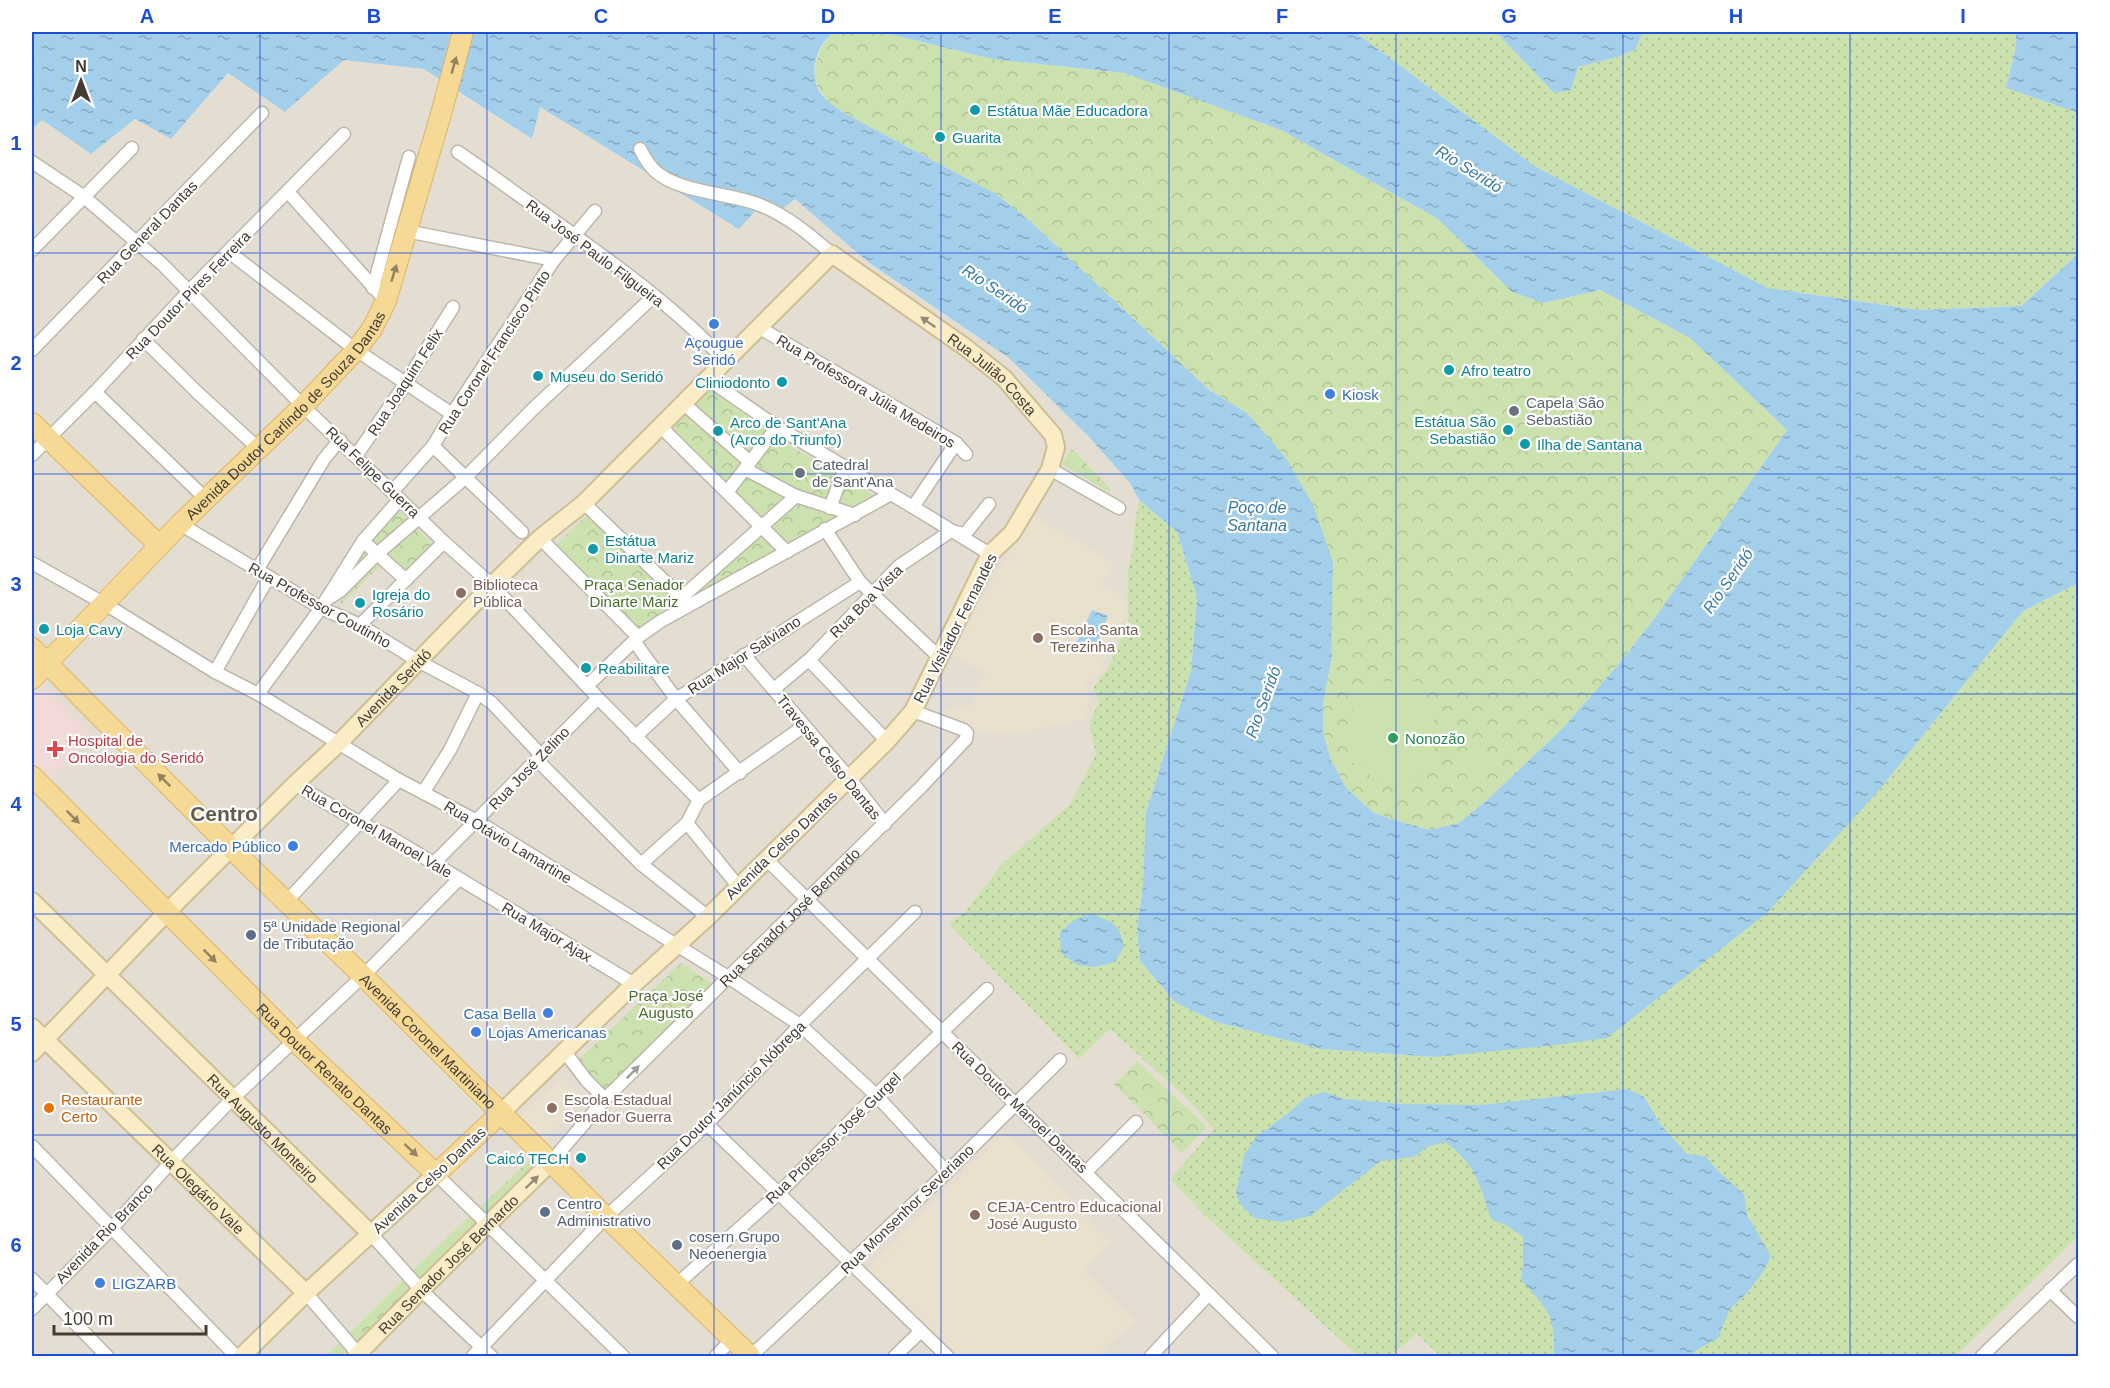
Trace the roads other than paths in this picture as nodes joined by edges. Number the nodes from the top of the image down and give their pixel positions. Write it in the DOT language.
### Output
graph roads {
  1 [pos="463,32"];
  2 [pos="262,113"];
  3 [pos="344,134"];
  4 [pos="132,148"];
  5 [pos="640,149"];
  6 [pos="458,152"];
  7 [pos="409,157"];
  8 [pos="32,162"];
  9 [pos="288,192"];
  10 [pos="83,196"];
  11 [pos="595,211"];
  12 [pos="406,231"];
  13 [pos="575,236"];
  14 [pos="138,242"];
  15 [pos="32,250"];
  16 [pos="229,252"];
  17 [pos="832,254"];
  18 [pos="554,260"];
  19 [pos="188,292"];
  20 [pos="379,295"];
  21 [pos="654,296"];
  22 [pos="453,307"];
  23 [pos="762,329"];
  24 [pos="143,339"];
  25 [pos="32,350"];
  26 [pos="356,350"];
  27 [pos="726,362"];
  28 [pos="708,379"];
  29 [pos="405,384"];
  30 [pos="95,392"];
  31 [pos="684,404"];
  32 [pos="303,406"];
  33 [pos="452,414"];
  34 [pos="32,423"];
  35 [pos="661,426"];
  36 [pos="777,427"];
  37 [pos="47,439"];
  38 [pos="340,440"];
  39 [pos="956,443"];
  40 [pos="433,446"];
  41 [pos="258,448"];
  42 [pos="966,454"];
  43 [pos="32,455"];
  44 [pos="356,456"];
  45 [pos="747,466"];
  46 [pos="845,467"];
  47 [pos="1050,469"];
  48 [pos="466,477"];
  49 [pos="727,492"];
  50 [pos="891,494"];
  51 [pos="396,495"];
  52 [pos="796,496"];
  53 [pos="206,499"];
  54 [pos="584,503"];
  55 [pos="989,504"];
  56 [pos="913,507"];
  57 [pos="830,508"];
  58 [pos="1119,508"];
  59 [pos="855,515"];
  60 [pos="420,518"];
  61 [pos="180,524"];
  62 [pos="761,527"];
  63 [pos="825,530"];
  64 [pos="951,531"];
  65 [pos="522,532"];
  66 [pos="540,537"];
  67 [pos="363,541"];
  68 [pos="444,542"];
  69 [pos="159,545"];
  70 [pos="787,552"];
  71 [pos="377,554"];
  72 [pos="990,554"];
  73 [pos="32,563"];
  74 [pos="257,570"];
  75 [pos="268,578"];
  76 [pos="406,580"];
  77 [pos="860,582"];
  78 [pos="492,585"];
  79 [pos="872,593"];
  80 [pos="685,602"];
  81 [pos="105,604"];
  82 [pos="323,604"];
  83 [pos="360,625"];
  84 [pos="636,639"];
  85 [pos="32,648"];
  86 [pos="744,655"];
  87 [pos="939,657"];
  88 [pos="809,660"];
  89 [pos="418,661"];
  90 [pos="47,663"];
  91 [pos="215,672"];
  92 [pos="32,679"];
  93 [pos="587,686"];
  94 [pos="774,689"];
  95 [pos="478,693"];
  96 [pos="258,694"];
  97 [pos="598,698"];
  98 [pos="676,699"];
  99 [pos="913,711"];
  100 [pos="804,726"];
  101 [pos="635,737"];
  102 [pos="887,741"];
  103 [pos="338,744"];
  104 [pos="539,757"];
  105 [pos="740,773"];
  106 [pos="32,776"];
  107 [pos="850,779"];
  108 [pos="399,780"];
  109 [pos="295,784"];
  110 [pos="423,793"];
  111 [pos="699,800"];
  112 [pos="477,821"];
  113 [pos="360,823"];
  114 [pos="687,823"];
  115 [pos="885,824"];
  116 [pos="233,848"];
  117 [pos="766,860"];
  118 [pos="434,863"];
  119 [pos="641,864"];
  120 [pos="459,879"];
  121 [pos="738,886"];
  122 [pos="807,900"];
  123 [pos="32,901"];
  124 [pos="287,901"];
  125 [pos="167,912"];
  126 [pos="915,912"];
  127 [pos="708,917"];
  128 [pos="677,945"];
  129 [pos="867,958"];
  130 [pos="106,976"];
  131 [pos="363,976"];
  132 [pos="729,977"];
  133 [pos="634,984"];
  134 [pos="987,989"];
  135 [pos="800,1025"];
  136 [pos="32,1027"];
  137 [pos="943,1032"];
  138 [pos="44,1040"];
  139 [pos="295,1041"];
  140 [pos="565,1052"];
  141 [pos="32,1053"];
  142 [pos="1060,1060"];
  143 [pos="876,1095"];
  144 [pos="233,1098"];
  145 [pos="605,1099"];
  146 [pos="1016,1103"];
  147 [pos="502,1112"];
  148 [pos="1136,1122"];
  149 [pos="707,1124"];
  150 [pos="32,1146"];
  151 [pos="551,1162"];
  152 [pos="170,1163"];
  153 [pos="947,1172"];
  154 [pos="1086,1172"];
  155 [pos="436,1174"];
  156 [pos="779,1192"];
  157 [pos="606,1217"];
  158 [pos="488,1224"];
  159 [pos="112,1228"];
  160 [pos="372,1235"];
  161 [pos="851,1262"];
  162 [pos="2079,1264"];
  163 [pos="32,1279"];
  164 [pos="546,1282"];
  165 [pos="676,1286"];
  166 [pos="421,1290"];
  167 [pos="2050,1290"];
  168 [pos="306,1293"];
  169 [pos="1209,1293"];
  170 [pos="46,1294"];
  171 [pos="32,1309"];
  172 [pos="2079,1317"];
  173 [pos="921,1331"];
  174 [pos="732,1339"];
  175 [pos="482,1354"];
  176 [pos="107,1356"];
  177 [pos="236,1356"];
  178 [pos="242,1356"];
  179 [pos="358,1356"];
  180 [pos="623,1356"];
  181 [pos="716,1356"];
  182 [pos="751,1356"];
  183 [pos="895,1356"];
  184 [pos="947,1356"];
  185 [pos="1151,1356"];
  186 [pos="1272,1356"];
  187 [pos="1982,1356"];
  12 -- 1 [label="main road, Avenida Doutor Carlindo de Souza Dantas, one-way"];
  2 -- 14 [label="street, Rua General Dantas"];
  3 -- 9 [label="street, Rua Doutor Pires Ferreira"];
  4 -- 10 [label="street"];
  5 -- 17 [label="street"];
  6 -- 13 [label="street, Rua José Paulo Filgueira"];
  7 -- 20 [label="street"];
  8 -- 10 [label="street, Rua Felipe Guerra"];
  9 -- 16 [label="street, Rua Doutor Pires Ferreira"];
  9 -- 20 [label="street"];
  10 -- 14 [label="street, Rua Felipe Guerra"];
  10 -- 15 [label="street"];
  11 -- 13 [label="street, Rua Coronel Francisco Pinto"];
  12 -- 18 [label="street"];
  20 -- 12 [label="main road, Avenida Doutor Carlindo de Souza Dantas, one-way"];
  13 -- 18 [label="street, Rua Coronel Francisco Pinto"];
  13 -- 21 [label="street, Rua José Paulo Filgueira"];
  14 -- 19 [label="street, Rua Felipe Guerra"];
  14 -- 25 [label="street, Rua General Dantas"];
  16 -- 19 [label="street, Rua Doutor Pires Ferreira"];
  16 -- 26 [label="street"];
  17 -- 23 [label="main road, Avenida Seridó"];
  47 -- 17 [label="main road, Rua Julião Costa, one-way"];
  18 -- 33 [label="street, Rua Coronel Francisco Pinto"];
  19 -- 24 [label="street, Rua Doutor Pires Ferreira"];
  19 -- 32 [label="street, Rua Felipe Guerra"];
  20 -- 26 [label="main road, Avenida Doutor Carlindo de Souza Dantas"];
  21 -- 27 [label="street, Rua José Paulo Filgueira"];
  21 -- 48 [label="street"];
  22 -- 29 [label="street, Rua Joaquim Felix"];
  23 -- 27 [label="main road, Avenida Seridó"];
  23 -- 39 [label="street, Rua Professora Júlia Medeiros"];
  24 -- 30 [label="street, Rua Doutor Pires Ferreira"];
  24 -- 41 [label="street"];
  26 -- 29 [label="street"];
  26 -- 32 [label="main road, Avenida Doutor Carlindo de Souza Dantas"];
  27 -- 28 [label="main road, Avenida Seridó"];
  28 -- 31 [label="main road, Avenida Seridó"];
  28 -- 36 [label="street"];
  29 -- 33 [label="street"];
  29 -- 44 [label="street, Rua Joaquim Felix"];
  30 -- 37 [label="street, Rua Doutor Pires Ferreira"];
  30 -- 53 [label="street"];
  31 -- 35 [label="main road, Avenida Seridó"];
  31 -- 45 [label="street"];
  32 -- 38 [label="street, Rua Felipe Guerra"];
  32 -- 41 [label="main road, Avenida Doutor Carlindo de Souza Dantas"];
  33 -- 40 [label="street, Rua Coronel Francisco Pinto"];
  34 -- 37 [label="main road"];
  35 -- 49 [label="street"];
  35 -- 54 [label="main road, Avenida Seridó"];
  36 -- 45 [label="street"];
  36 -- 46 [label="street"];
  37 -- 43 [label="street, Rua Doutor Pires Ferreira"];
  37 -- 69 [label="main road"];
  38 -- 44 [label="street, Rua Felipe Guerra"];
  38 -- 74 [label="street"];
  39 -- 42 [label="street, Rua Professora Júlia Medeiros"];
  39 -- 56 [label="street"];
  40 -- 48 [label="street"];
  40 -- 51 [label="street, Rua Coronel Francisco Pinto"];
  41 -- 53 [label="main road, Avenida Doutor Carlindo de Souza Dantas"];
  44 -- 51 [label="street, Rua Felipe Guerra"];
  45 -- 49 [label="street"];
  45 -- 52 [label="street"];
  46 -- 50 [label="street"];
  46 -- 57 [label="street"];
  47 -- 58 [label="street"];
  47 -- 72 [label="main road, Rua Visitador Fernandes"];
  48 -- 60 [label="street"];
  48 -- 65 [label="street"];
  49 -- 62 [label="street"];
  50 -- 56 [label="street"];
  50 -- 59 [label="street"];
  51 -- 60 [label="street, Rua Felipe Guerra"];
  51 -- 67 [label="street, Rua Coronel Francisco Pinto"];
  52 -- 57 [label="street"];
  52 -- 62 [label="street"];
  53 -- 61 [label="main road, Avenida Doutor Carlindo de Souza Dantas"];
  54 -- 66 [label="main road, Avenida Seridó"];
  54 -- 80 [label="street"];
  55 -- 64 [label="street, Rua Boa Vista"];
  56 -- 64 [label="street"];
  57 -- 59 [label="street"];
  59 -- 63 [label="street"];
  60 -- 68 [label="street, Rua Felipe Guerra"];
  60 -- 71 [label="street"];
  61 -- 69 [label="main road, Avenida Doutor Carlindo de Souza Dantas"];
  61 -- 74 [label="street, Rua Professor Coutinho"];
  62 -- 70 [label="street"];
  62 -- 80 [label="street"];
  63 -- 70 [label="street"];
  63 -- 77 [label="street"];
  64 -- 72 [label="street"];
  64 -- 79 [label="street, Rua Boa Vista"];
  66 -- 78 [label="main road, Avenida Seridó"];
  66 -- 84 [label="street"];
  67 -- 71 [label="street"];
  67 -- 82 [label="street, Rua Coronel Francisco Pinto"];
  68 -- 76 [label="street"];
  68 -- 78 [label="street, Rua Felipe Guerra"];
  69 -- 81 [label="main road, Avenida Doutor Carlindo de Souza Dantas"];
  70 -- 80 [label="street"];
  71 -- 76 [label="street"];
  71 -- 82 [label="street"];
  72 -- 87 [label="main road, Rua Visitador Fernandes"];
  73 -- 81 [label="street, Rua Otávio Lamartine"];
  74 -- 75 [label="street, Rua Professor Coutinho"];
  75 -- 82 [label="street, Rua Professor Coutinho"];
  75 -- 91 [label="street"];
  76 -- 83 [label="street"];
  77 -- 79 [label="street"];
  77 -- 86 [label="street, Rua Major Salviano"];
  78 -- 89 [label="main road, Avenida Seridó"];
  78 -- 93 [label="street, Rua Felipe Guerra"];
  79 -- 87 [label="street"];
  79 -- 88 [label="street, Rua Boa Vista"];
  80 -- 84 [label="street"];
  81 -- 90 [label="main road, Avenida Doutor Carlindo de Souza Dantas"];
  81 -- 91 [label="street, Rua Otávio Lamartine"];
  82 -- 83 [label="street, Rua Professor Coutinho"];
  82 -- 96 [label="street"];
  83 -- 89 [label="street, Rua Professor Coutinho"];
  84 -- 93 [label="street"];
  84 -- 98 [label="street"];
  85 -- 90 [label="main road, Avenida Coronel Martiniano"];
  86 -- 94 [label="street, Travessa Celso Dantas"];
  86 -- 98 [label="street, Rua Major Salviano"];
  87 -- 99 [label="main road, Rua Visitador Fernandes"];
  88 -- 94 [label="street, Rua Boa Vista"];
  88 -- 102 [label="street"];
  89 -- 95 [label="street, Rua Professor Coutinho"];
  89 -- 103 [label="main road, Avenida Seridó"];
  90 -- 92 [label="main road, Avenida Doutor Carlindo de Souza Dantas"];
  116 -- 90 [label="main road, Avenida Coronel Martiniano, one-way"];
  91 -- 96 [label="street, Rua Otávio Lamartine"];
  93 -- 97 [label="street, Rua Felipe Guerra"];
  94 -- 100 [label="street, Travessa Celso Dantas"];
  95 -- 104 [label="street, Rua Professor Coutinho"];
  95 -- 110 [label="street"];
  96 -- 103 [label="street, Rua Otávio Lamartine"];
  97 -- 101 [label="street, Rua Felipe Guerra"];
  97 -- 104 [label="street, Rua José Zelino"];
  98 -- 101 [label="street, Rua Major Salviano"];
  98 -- 105 [label="street"];
  99 -- 102 [label="main road, Rua Visitador Fernandes"];
  99 -- 115 [label="street, Rua Senador José Bernardo"];
  100 -- 105 [label="street"];
  100 -- 107 [label="street, Travessa Celso Dantas"];
  101 -- 111 [label="street, Rua Felipe Guerra"];
  102 -- 107 [label="main road, Rua Visitador Fernandes"];
  103 -- 108 [label="street, Rua Otávio Lamartine"];
  103 -- 109 [label="main road, Avenida Seridó"];
  104 -- 112 [label="street, Rua José Zelino"];
  104 -- 119 [label="street, Rua Professor Coutinho"];
  105 -- 111 [label="street"];
  106 -- 125 [label="main road, Rua Doutor Renato Dantas, one-way"];
  107 -- 115 [label="street, Travessa Celso Dantas"];
  107 -- 117 [label="main road, Avenida Celso Dantas"];
  108 -- 110 [label="street, Rua Otávio Lamartine"];
  108 -- 113 [label="street"];
  109 -- 113 [label="street, Rua Coronel Manoel Vale"];
  109 -- 116 [label="main road, Avenida Seridó"];
  110 -- 112 [label="street, Rua Otávio Lamartine"];
  111 -- 114 [label="street"];
  112 -- 118 [label="street, Rua José Zelino"];
  112 -- 128 [label="street, Rua Otávio Lamartine"];
  113 -- 118 [label="street, Rua Coronel Manoel Vale"];
  113 -- 124 [label="street"];
  114 -- 119 [label="street"];
  114 -- 121 [label="street"];
  115 -- 122 [label="street, Rua Senador José Bernardo"];
  116 -- 124 [label="main road, Avenida Coronel Martiniano"];
  116 -- 125 [label="main road, Avenida Seridó"];
  117 -- 121 [label="main road, Avenida Celso Dantas"];
  117 -- 122 [label="street, Rua Doutor Manoel Dantas"];
  118 -- 120 [label="street, Rua Coronel Manoel Vale"];
  119 -- 127 [label="street, Rua Professor Coutinho"];
  120 -- 131 [label="street, Avenida Rio Branco"];
  120 -- 133 [label="street, Rua Major Ajax"];
  121 -- 127 [label="main road, Avenida Celso Dantas"];
  122 -- 129 [label="street, Rua Doutor Manoel Dantas"];
  122 -- 132 [label="street, Rua Senador José Bernardo"];
  123 -- 130 [label="main road, Rua Augusto Monteiro"];
  124 -- 131 [label="main road, Avenida Coronel Martiniano"];
  125 -- 130 [label="main road, Avenida Seridó"];
  125 -- 139 [label="main road, Rua Doutor Renato Dantas, one-way"];
  126 -- 129 [label="street, Rua Doutor Janúncio Nóbrega"];
  127 -- 128 [label="main road, Avenida Celso Dantas"];
  128 -- 132 [label="street, Rua Otávio Lamartine"];
  128 -- 133 [label="main road, Avenida Celso Dantas"];
  129 -- 135 [label="street, Rua Doutor Janúncio Nóbrega"];
  129 -- 137 [label="street, Rua Doutor Manoel Dantas"];
  130 -- 138 [label="main road, Avenida Seridó"];
  130 -- 144 [label="main road, Rua Augusto Monteiro"];
  131 -- 139 [label="street, Avenida Rio Branco"];
  131 -- 147 [label="main road, Avenida Coronel Martiniano"];
  132 -- 135 [label="street, Rua Otávio Lamartine"];
  145 -- 132 [label="street, Rua Senador José Bernardo, one-way"];
  133 -- 140 [label="main road, Avenida Celso Dantas"];
  134 -- 137 [label="street, Rua Professor José Gurgel"];
  135 -- 143 [label="street, Rua Otávio Lamartine"];
  135 -- 149 [label="street, Rua Doutor Janúncio Nóbrega"];
  136 -- 138 [label="main road, Rua Olegário Vale"];
  137 -- 143 [label="street, Rua Professor José Gurgel"];
  137 -- 146 [label="street, Rua Doutor Manoel Dantas"];
  138 -- 141 [label="main road, Avenida Seridó"];
  138 -- 152 [label="main road, Rua Olegário Vale"];
  139 -- 144 [label="street, Avenida Rio Branco"];
  139 -- 155 [label="main road, Rua Doutor Renato Dantas, one-way"];
  140 -- 145 [label="street"];
  140 -- 147 [label="main road, Avenida Celso Dantas"];
  142 -- 146 [label="street, Rua Monsenhor Severiano"];
  143 -- 153 [label="street, Rua Otávio Lamartine"];
  143 -- 156 [label="street, Rua Professor José Gurgel"];
  144 -- 152 [label="street, Avenida Rio Branco"];
  144 -- 160 [label="main road, Rua Augusto Monteiro"];
  145 -- 151 [label="street, Rua Senador José Bernardo"];
  146 -- 153 [label="street, Rua Monsenhor Severiano"];
  146 -- 154 [label="street, Rua Doutor Manoel Dantas"];
  147 -- 151 [label="main road, Avenida Coronel Martiniano"];
  147 -- 155 [label="main road, Avenida Celso Dantas"];
  148 -- 154 [label="street"];
  149 -- 156 [label="street"];
  149 -- 157 [label="street, Rua Doutor Janúncio Nóbrega"];
  150 -- 159 [label="street"];
  151 -- 157 [label="main road, Avenida Coronel Martiniano"];
  158 -- 151 [label="main road, Rua Senador José Bernardo, one-way"];
  152 -- 159 [label="street, Avenida Rio Branco"];
  152 -- 168 [label="main road, Rua Olegário Vale"];
  153 -- 161 [label="street, Rua Monsenhor Severiano"];
  154 -- 169 [label="street, Rua Doutor Manoel Dantas"];
  155 -- 158 [label="street, Rua Doutor Renato Dantas"];
  155 -- 160 [label="main road, Avenida Celso Dantas"];
  156 -- 161 [label="street"];
  156 -- 165 [label="street, Rua Professor José Gurgel"];
  157 -- 164 [label="street, Rua Doutor Janúncio Nóbrega"];
  157 -- 165 [label="main road, Avenida Coronel Martiniano"];
  158 -- 164 [label="street, Rua Doutor Renato Dantas"];
  158 -- 166 [label="main road, Rua Senador José Bernardo"];
  159 -- 170 [label="street, Avenida Rio Branco"];
  159 -- 177 [label="street"];
  160 -- 166 [label="street, Rua Augusto Monteiro"];
  160 -- 168 [label="main road, Avenida Celso Dantas"];
  161 -- 173 [label="street"];
  161 -- 182 [label="street, Rua Monsenhor Severiano"];
  162 -- 167 [label="street"];
  163 -- 170 [label="street"];
  164 -- 175 [label="street, Rua Doutor Janúncio Nóbrega"];
  164 -- 180 [label="street, Rua Doutor Renato Dantas"];
  165 -- 174 [label="main road, Avenida Coronel Martiniano"];
  166 -- 175 [label="street, Rua Augusto Monteiro"];
  166 -- 179 [label="main road, Rua Senador José Bernardo"];
  167 -- 172 [label="street"];
  167 -- 187 [label="street"];
  168 -- 178 [label="main road, Avenida Celso Dantas"];
  168 -- 179 [label="street, Rua Olegário Vale"];
  169 -- 185 [label="street"];
  169 -- 186 [label="street, Rua Doutor Manoel Dantas"];
  170 -- 171 [label="street, Avenida Rio Branco"];
  170 -- 176 [label="street"];
  173 -- 183 [label="street"];
  173 -- 184 [label="street"];
  174 -- 181 [label="street"];
  174 -- 182 [label="main road, Avenida Coronel Martiniano"];
}
